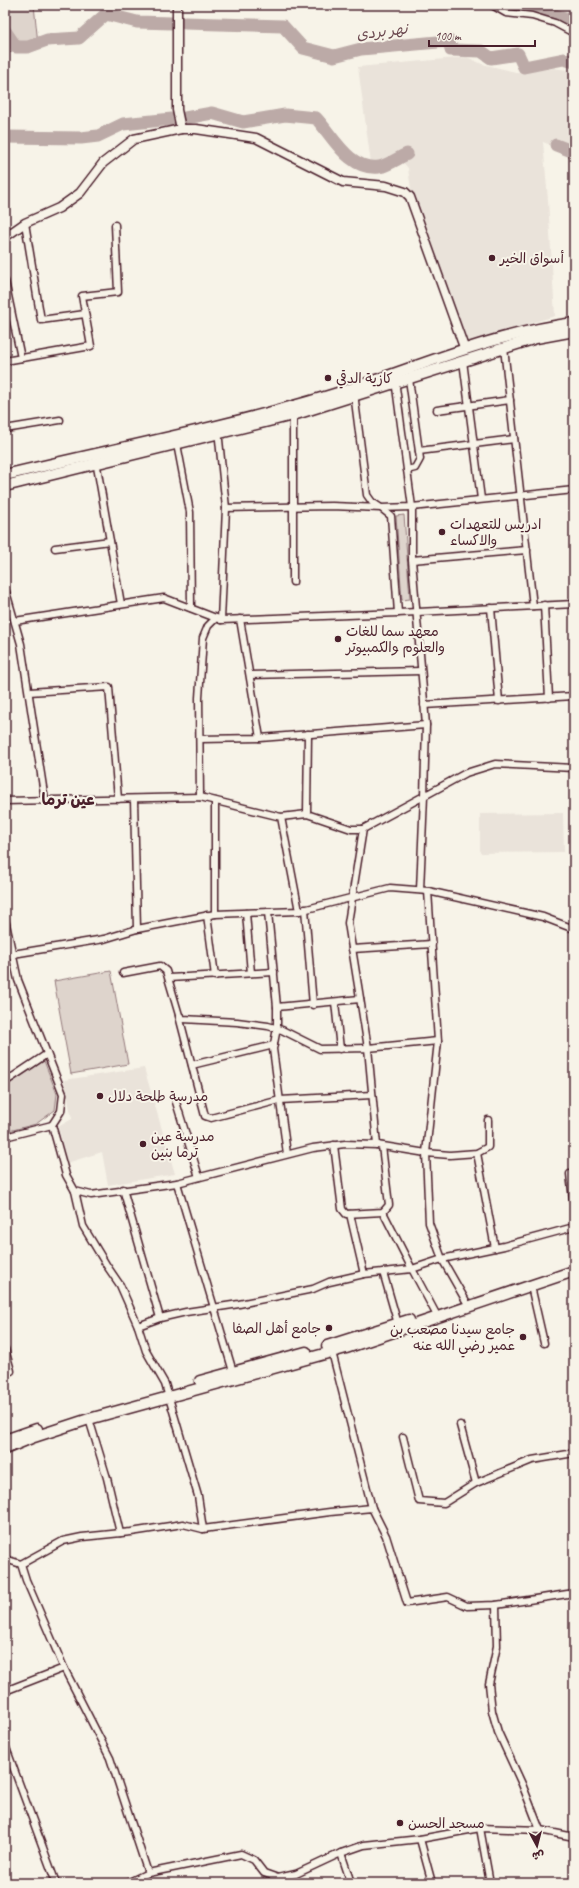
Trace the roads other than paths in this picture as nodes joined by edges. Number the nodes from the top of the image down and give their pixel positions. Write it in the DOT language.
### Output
graph roads {
  1 [pos="178,5"];
  2 [pos="492,5"];
  3 [pos="574,31"];
  4 [pos="181,130"];
  5 [pos="25,223"];
  6 [pos="115,224"];
  7 [pos="5,237"];
  8 [pos="5,281"];
  9 [pos="85,314"];
  10 [pos="574,323"];
  11 [pos="574,331"];
  12 [pos="504,348"];
  13 [pos="465,350"];
  14 [pos="21,358"];
  15 [pos="5,361"];
  16 [pos="463,362"];
  17 [pos="397,373"];
  18 [pos="409,379"];
  19 [pos="396,384"];
  20 [pos="354,392"];
  21 [pos="510,400"];
  22 [pos="469,406"];
  23 [pos="437,410"];
  24 [pos="293,416"];
  25 [pos="60,420"];
  26 [pos="5,429"];
  27 [pos="218,430"];
  28 [pos="514,439"];
  29 [pos="177,444"];
  30 [pos="474,444"];
  31 [pos="419,451"];
  32 [pos="96,458"];
  33 [pos="407,470"];
  34 [pos="5,475"];
  35 [pos="5,486"];
  36 [pos="574,490"];
  37 [pos="522,495"];
  38 [pos="481,499"];
  39 [pos="293,507"];
  40 [pos="412,507"];
  41 [pos="226,508"];
  42 [pos="381,508"];
  43 [pos="110,541"];
  44 [pos="54,548"];
  45 [pos="528,550"];
  46 [pos="412,560"];
  47 [pos="293,582"];
  48 [pos="5,588"];
  49 [pos="121,604"];
  50 [pos="574,604"];
  51 [pos="544,605"];
  52 [pos="533,606"];
  53 [pos="191,608"];
  54 [pos="491,608"];
  55 [pos="416,612"];
  56 [pos="398,613"];
  57 [pos="218,619"];
  58 [pos="240,619"];
  59 [pos="14,621"];
  60 [pos="421,671"];
  61 [pos="250,675"];
  62 [pos="29,692"];
  63 [pos="574,696"];
  64 [pos="549,698"];
  65 [pos="499,700"];
  66 [pos="424,705"];
  67 [pos="426,725"];
  68 [pos="308,734"];
  69 [pos="260,738"];
  70 [pos="200,739"];
  71 [pos="574,768"];
  72 [pos="424,796"];
  73 [pos="200,798"];
  74 [pos="118,799"];
  75 [pos="134,799"];
  76 [pos="45,800"];
  77 [pos="215,801"];
  78 [pos="5,802"];
  79 [pos="307,814"];
  80 [pos="281,817"];
  81 [pos="363,829"];
  82 [pos="420,890"];
  83 [pos="428,891"];
  84 [pos="352,898"];
  85 [pos="302,910"];
  86 [pos="246,912"];
  87 [pos="268,912"];
  88 [pos="215,914"];
  89 [pos="207,915"];
  90 [pos="5,919"];
  91 [pos="6,929"];
  92 [pos="137,929"];
  93 [pos="574,929"];
  94 [pos="432,944"];
  95 [pos="352,949"];
  96 [pos="13,954"];
  97 [pos="274,972"];
  98 [pos="123,973"];
  99 [pos="251,974"];
  100 [pos="215,976"];
  101 [pos="169,978"];
  102 [pos="360,999"];
  103 [pos="335,1002"];
  104 [pos="312,1004"];
  105 [pos="278,1007"];
  106 [pos="179,1016"];
  107 [pos="277,1028"];
  108 [pos="438,1041"];
  109 [pos="274,1045"];
  110 [pos="368,1048"];
  111 [pos="340,1049"];
  112 [pos="47,1054"];
  113 [pos="192,1064"];
  114 [pos="5,1082"];
  115 [pos="372,1095"];
  116 [pos="280,1100"];
  117 [pos="176,1102"];
  118 [pos="488,1120"];
  119 [pos="52,1125"];
  120 [pos="5,1137"];
  121 [pos="334,1145"];
  122 [pos="379,1145"];
  123 [pos="426,1153"];
  124 [pos="478,1153"];
  125 [pos="287,1154"];
  126 [pos="570,1174"];
  127 [pos="199,1177"];
  128 [pos="177,1183"];
  129 [pos="123,1189"];
  130 [pos="75,1191"];
  131 [pos="574,1208"];
  132 [pos="384,1212"];
  133 [pos="350,1214"];
  134 [pos="574,1227"];
  135 [pos="495,1248"];
  136 [pos="442,1259"];
  137 [pos="574,1264"];
  138 [pos="412,1269"];
  139 [pos="574,1271"];
  140 [pos="383,1272"];
  141 [pos="364,1274"];
  142 [pos="531,1286"];
  143 [pos="466,1301"];
  144 [pos="214,1308"];
  145 [pos="435,1312"];
  146 [pos="160,1318"];
  147 [pos="398,1324"];
  148 [pos="138,1326"];
  149 [pos="544,1343"];
  150 [pos="5,1349"];
  151 [pos="332,1352"];
  152 [pos="5,1372"];
  153 [pos="234,1375"];
  154 [pos="168,1393"];
  155 [pos="89,1419"];
  156 [pos="460,1425"];
  157 [pos="403,1437"];
  158 [pos="18,1439"];
  159 [pos="5,1440"];
  160 [pos="5,1449"];
  161 [pos="574,1453"];
  162 [pos="476,1483"];
  163 [pos="372,1508"];
  164 [pos="203,1529"];
  165 [pos="120,1533"];
  166 [pos="5,1559"];
  167 [pos="21,1564"];
  168 [pos="574,1594"];
  169 [pos="496,1605"];
  170 [pos="64,1668"];
  171 [pos="5,1691"];
  172 [pos="5,1745"];
  173 [pos="480,1828"];
  174 [pos="540,1830"];
  175 [pos="574,1837"];
  176 [pos="420,1840"];
  177 [pos="341,1853"];
  178 [pos="148,1873"];
  179 [pos="279,1880"];
  180 [pos="56,1883"];
  181 [pos="127,1883"];
  182 [pos="351,1883"];
  183 [pos="432,1883"];
  184 [pos="490,1883"];
  1 -- 4 [label="street"];
  2 -- 3 [label="street"];
  4 -- 5 [label="street"];
  4 -- 13 [label="street"];
  5 -- 7 [label="street"];
  5 -- 9 [label="street"];
  6 -- 9 [label="street"];
  8 -- 14 [label="street"];
  9 -- 14 [label="street"];
  10 -- 13 [label="main road"];
  11 -- 12 [label="main road"];
  12 -- 16 [label="main road"];
  12 -- 21 [label="street"];
  13 -- 17 [label="main road"];
  14 -- 15 [label="street"];
  16 -- 18 [label="main road"];
  16 -- 22 [label="street"];
  17 -- 19 [label="street"];
  17 -- 20 [label="main road"];
  18 -- 19 [label="main road"];
  18 -- 31 [label="street"];
  19 -- 20 [label="main road"];
  19 -- 33 [label="street"];
  20 -- 24 [label="main road"];
  20 -- 27 [label="main road"];
  20 -- 42 [label="street"];
  21 -- 22 [label="street"];
  21 -- 28 [label="street"];
  22 -- 23 [label="street"];
  22 -- 30 [label="street"];
  24 -- 27 [label="main road"];
  24 -- 39 [label="street"];
  25 -- 26 [label="street"];
  27 -- 29 [label="main road"];
  27 -- 32 [label="main road"];
  27 -- 41 [label="street"];
  28 -- 30 [label="street"];
  28 -- 37 [label="street"];
  29 -- 32 [label="main road"];
  29 -- 53 [label="street"];
  30 -- 31 [label="street"];
  30 -- 38 [label="street"];
  31 -- 33 [label="street"];
  32 -- 34 [label="main road"];
  32 -- 35 [label="main road"];
  32 -- 43 [label="street"];
  33 -- 40 [label="street"];
  36 -- 37 [label="street"];
  37 -- 38 [label="street"];
  37 -- 45 [label="street"];
  38 -- 40 [label="street"];
  39 -- 41 [label="street"];
  39 -- 42 [label="street"];
  39 -- 47 [label="street"];
  40 -- 42 [label="street"];
  40 -- 46 [label="street"];
  41 -- 57 [label="street"];
  42 -- 56 [label="street"];
  43 -- 44 [label="street"];
  43 -- 49 [label="street"];
  45 -- 46 [label="street"];
  45 -- 52 [label="street"];
  46 -- 55 [label="street"];
  48 -- 59 [label="street"];
  49 -- 53 [label="street"];
  49 -- 59 [label="street"];
  50 -- 51 [label="street"];
  51 -- 52 [label="street"];
  51 -- 64 [label="street"];
  52 -- 54 [label="street"];
  53 -- 57 [label="street"];
  54 -- 55 [label="street"];
  54 -- 65 [label="street"];
  55 -- 56 [label="street"];
  55 -- 60 [label="street"];
  56 -- 58 [label="street"];
  57 -- 58 [label="street"];
  57 -- 70 [label="street"];
  58 -- 61 [label="street"];
  59 -- 62 [label="street"];
  60 -- 61 [label="street"];
  60 -- 66 [label="street"];
  61 -- 69 [label="street"];
  62 -- 74 [label="street"];
  62 -- 76 [label="street"];
  63 -- 64 [label="street"];
  64 -- 65 [label="street"];
  65 -- 66 [label="street"];
  66 -- 67 [label="street"];
  67 -- 68 [label="street"];
  67 -- 72 [label="street"];
  68 -- 69 [label="street"];
  68 -- 79 [label="street"];
  69 -- 70 [label="street"];
  70 -- 73 [label="street"];
  71 -- 72 [label="street"];
  72 -- 81 [label="street"];
  72 -- 82 [label="street"];
  73 -- 75 [label="street"];
  73 -- 77 [label="street"];
  74 -- 75 [label="street"];
  74 -- 76 [label="street"];
  75 -- 92 [label="street"];
  76 -- 78 [label="street"];
  77 -- 80 [label="street"];
  77 -- 88 [label="street"];
  79 -- 80 [label="street"];
  79 -- 81 [label="street"];
  80 -- 85 [label="street"];
  81 -- 84 [label="street"];
  82 -- 83 [label="street"];
  82 -- 84 [label="street"];
  83 -- 93 [label="street"];
  83 -- 94 [label="street"];
  84 -- 85 [label="street"];
  84 -- 95 [label="street"];
  85 -- 87 [label="street"];
  85 -- 104 [label="street"];
  86 -- 87 [label="street"];
  86 -- 88 [label="street"];
  86 -- 99 [label="street"];
  87 -- 97 [label="street"];
  88 -- 89 [label="street"];
  89 -- 92 [label="street"];
  89 -- 100 [label="street"];
  90 -- 91 [label="street"];
  91 -- 96 [label="street"];
  92 -- 96 [label="street"];
  94 -- 95 [label="street"];
  94 -- 108 [label="street"];
  95 -- 102 [label="street"];
  96 -- 112 [label="street"];
  97 -- 99 [label="street"];
  97 -- 105 [label="street"];
  98 -- 101 [label="street"];
  99 -- 100 [label="street"];
  100 -- 101 [label="street"];
  101 -- 106 [label="street"];
  102 -- 103 [label="street"];
  102 -- 110 [label="street"];
  103 -- 104 [label="street"];
  103 -- 111 [label="street"];
  104 -- 105 [label="street"];
  105 -- 107 [label="street"];
  106 -- 107 [label="street"];
  106 -- 113 [label="street"];
  107 -- 109 [label="street"];
  107 -- 111 [label="street"];
  108 -- 110 [label="street"];
  108 -- 123 [label="street"];
  109 -- 113 [label="street"];
  109 -- 116 [label="street"];
  110 -- 111 [label="street"];
  110 -- 115 [label="street"];
  112 -- 114 [label="street"];
  112 -- 119 [label="street"];
  113 -- 116 [label="street"];
  115 -- 116 [label="street"];
  115 -- 122 [label="street"];
  116 -- 125 [label="street"];
  117 -- 127 [label="street"];
  118 -- 124 [label="street"];
  119 -- 120 [label="street"];
  119 -- 130 [label="street"];
  121 -- 122 [label="street"];
  121 -- 125 [label="street"];
  121 -- 133 [label="street"];
  122 -- 123 [label="street"];
  122 -- 132 [label="street"];
  123 -- 124 [label="street"];
  123 -- 136 [label="street"];
  124 -- 135 [label="street"];
  125 -- 127 [label="street"];
  126 -- 131 [label="street"];
  127 -- 128 [label="street"];
  128 -- 129 [label="street"];
  128 -- 144 [label="street"];
  129 -- 130 [label="street"];
  129 -- 146 [label="street"];
  130 -- 148 [label="street"];
  132 -- 133 [label="street"];
  132 -- 138 [label="street"];
  133 -- 141 [label="street"];
  134 -- 135 [label="street"];
  135 -- 136 [label="street"];
  136 -- 138 [label="street"];
  136 -- 143 [label="street"];
  137 -- 143 [label="main road"];
  138 -- 140 [label="street"];
  138 -- 145 [label="street"];
  139 -- 142 [label="main road"];
  140 -- 141 [label="street"];
  140 -- 147 [label="street"];
  141 -- 144 [label="street"];
  142 -- 149 [label="street"];
  142 -- 151 [label="main road"];
  143 -- 145 [label="main road"];
  144 -- 146 [label="street"];
  144 -- 153 [label="street"];
  145 -- 147 [label="main road"];
  146 -- 148 [label="street"];
  147 -- 153 [label="main road"];
  148 -- 154 [label="street"];
  150 -- 152 [label="street"];
  151 -- 153 [label="main road"];
  151 -- 163 [label="street"];
  153 -- 154 [label="main road"];
  154 -- 155 [label="main road"];
  154 -- 158 [label="main road"];
  154 -- 164 [label="street"];
  155 -- 158 [label="main road"];
  155 -- 165 [label="street"];
  156 -- 162 [label="street"];
  157 -- 162 [label="street"];
  158 -- 159 [label="main road"];
  158 -- 160 [label="main road"];
  161 -- 162 [label="street"];
  163 -- 164 [label="street"];
  163 -- 169 [label="street"];
  164 -- 165 [label="street"];
  165 -- 167 [label="street"];
  166 -- 167 [label="street"];
  167 -- 170 [label="street"];
  168 -- 169 [label="street"];
  169 -- 174 [label="street"];
  170 -- 171 [label="street"];
  170 -- 178 [label="street"];
  172 -- 180 [label="street"];
  173 -- 174 [label="street"];
  173 -- 176 [label="street"];
  173 -- 184 [label="street"];
  174 -- 175 [label="street"];
  176 -- 177 [label="street"];
  176 -- 183 [label="street"];
  177 -- 179 [label="street"];
  177 -- 182 [label="street"];
  178 -- 179 [label="street"];
  178 -- 181 [label="street"];
}
